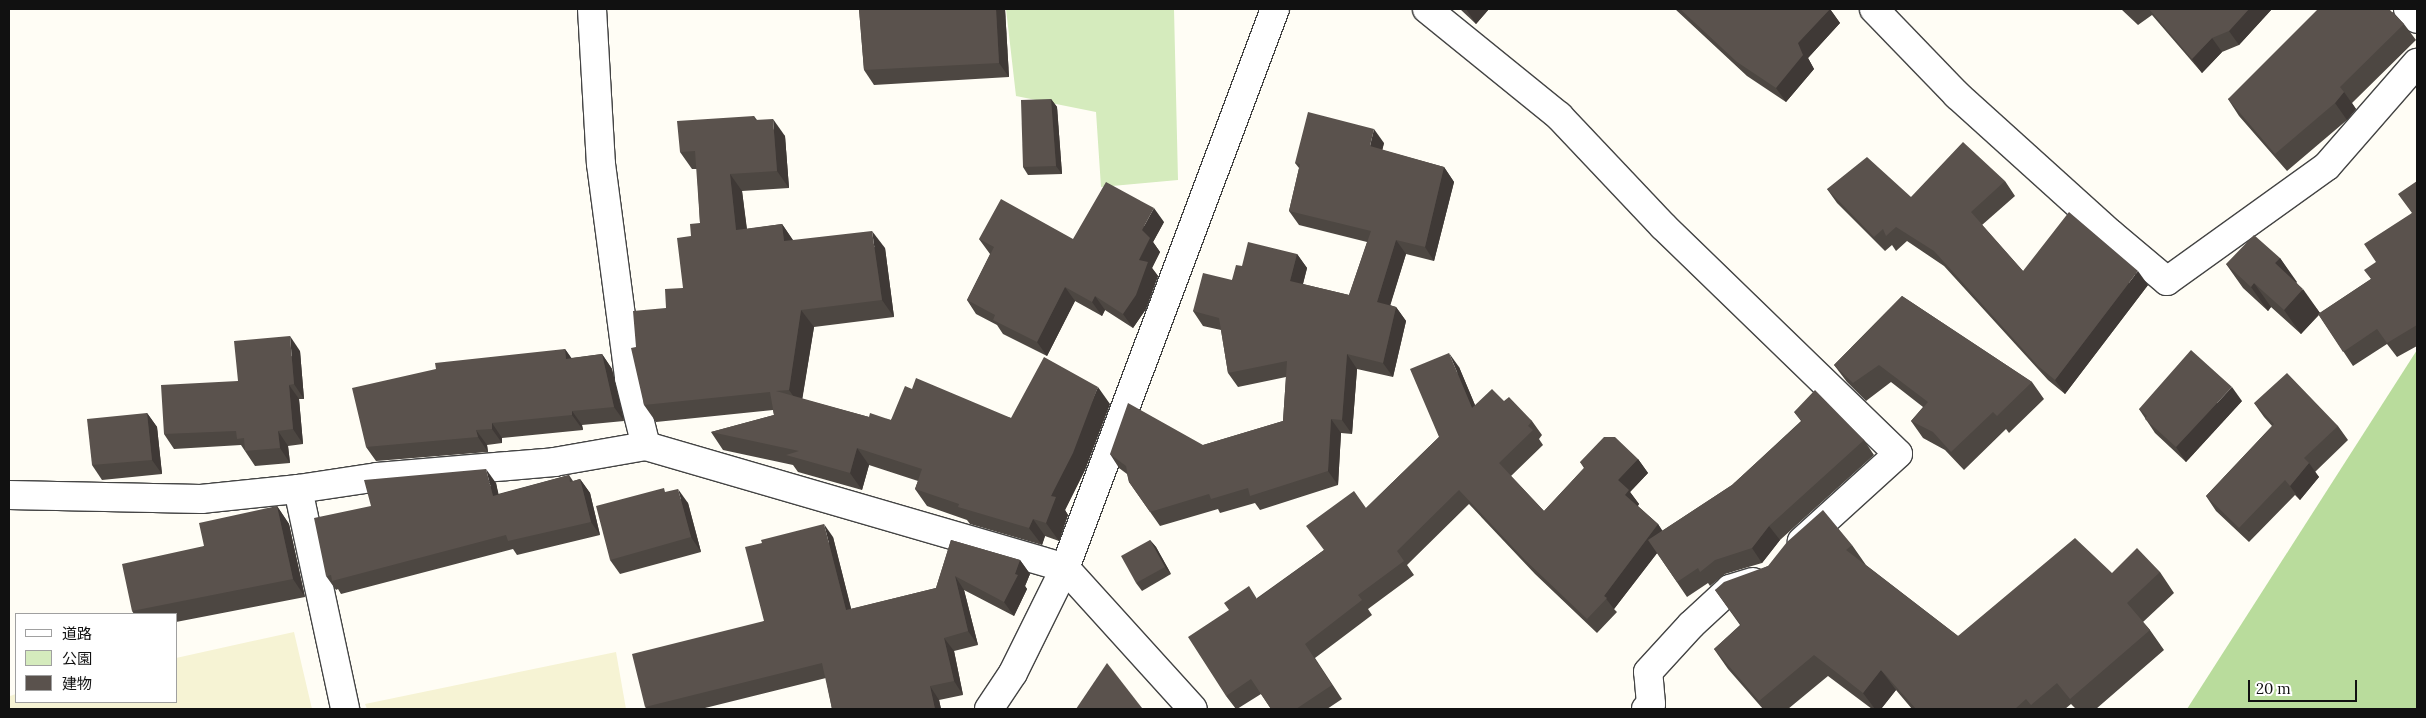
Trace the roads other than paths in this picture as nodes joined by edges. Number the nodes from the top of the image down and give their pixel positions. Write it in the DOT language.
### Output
graph roads {
  1 [pos="592,9"];
  2 [pos="1276,9"];
  3 [pos="1427,9"];
  4 [pos="1874,9"];
  5 [pos="2408,9"];
  6 [pos="2417,19"];
  7 [pos="2417,63"];
  8 [pos="646,446"];
  9 [pos="298,490"];
  10 [pos="9,496"];
  11 [pos="1065,568"];
  12 [pos="345,709"];
  13 [pos="989,709"];
  14 [pos="1193,709"];
  15 [pos="1646,709"];
  1 -- 8 [label="street"];
  2 -- 11 [label="street"];
  3 -- 15 [label="street"];
  4 -- 7 [label="street"];
  5 -- 6 [label="street"];
  8 -- 9 [label="street"];
  8 -- 11 [label="street"];
  9 -- 10 [label="street"];
  9 -- 12 [label="street"];
  11 -- 13 [label="street"];
  11 -- 14 [label="street"];
}
